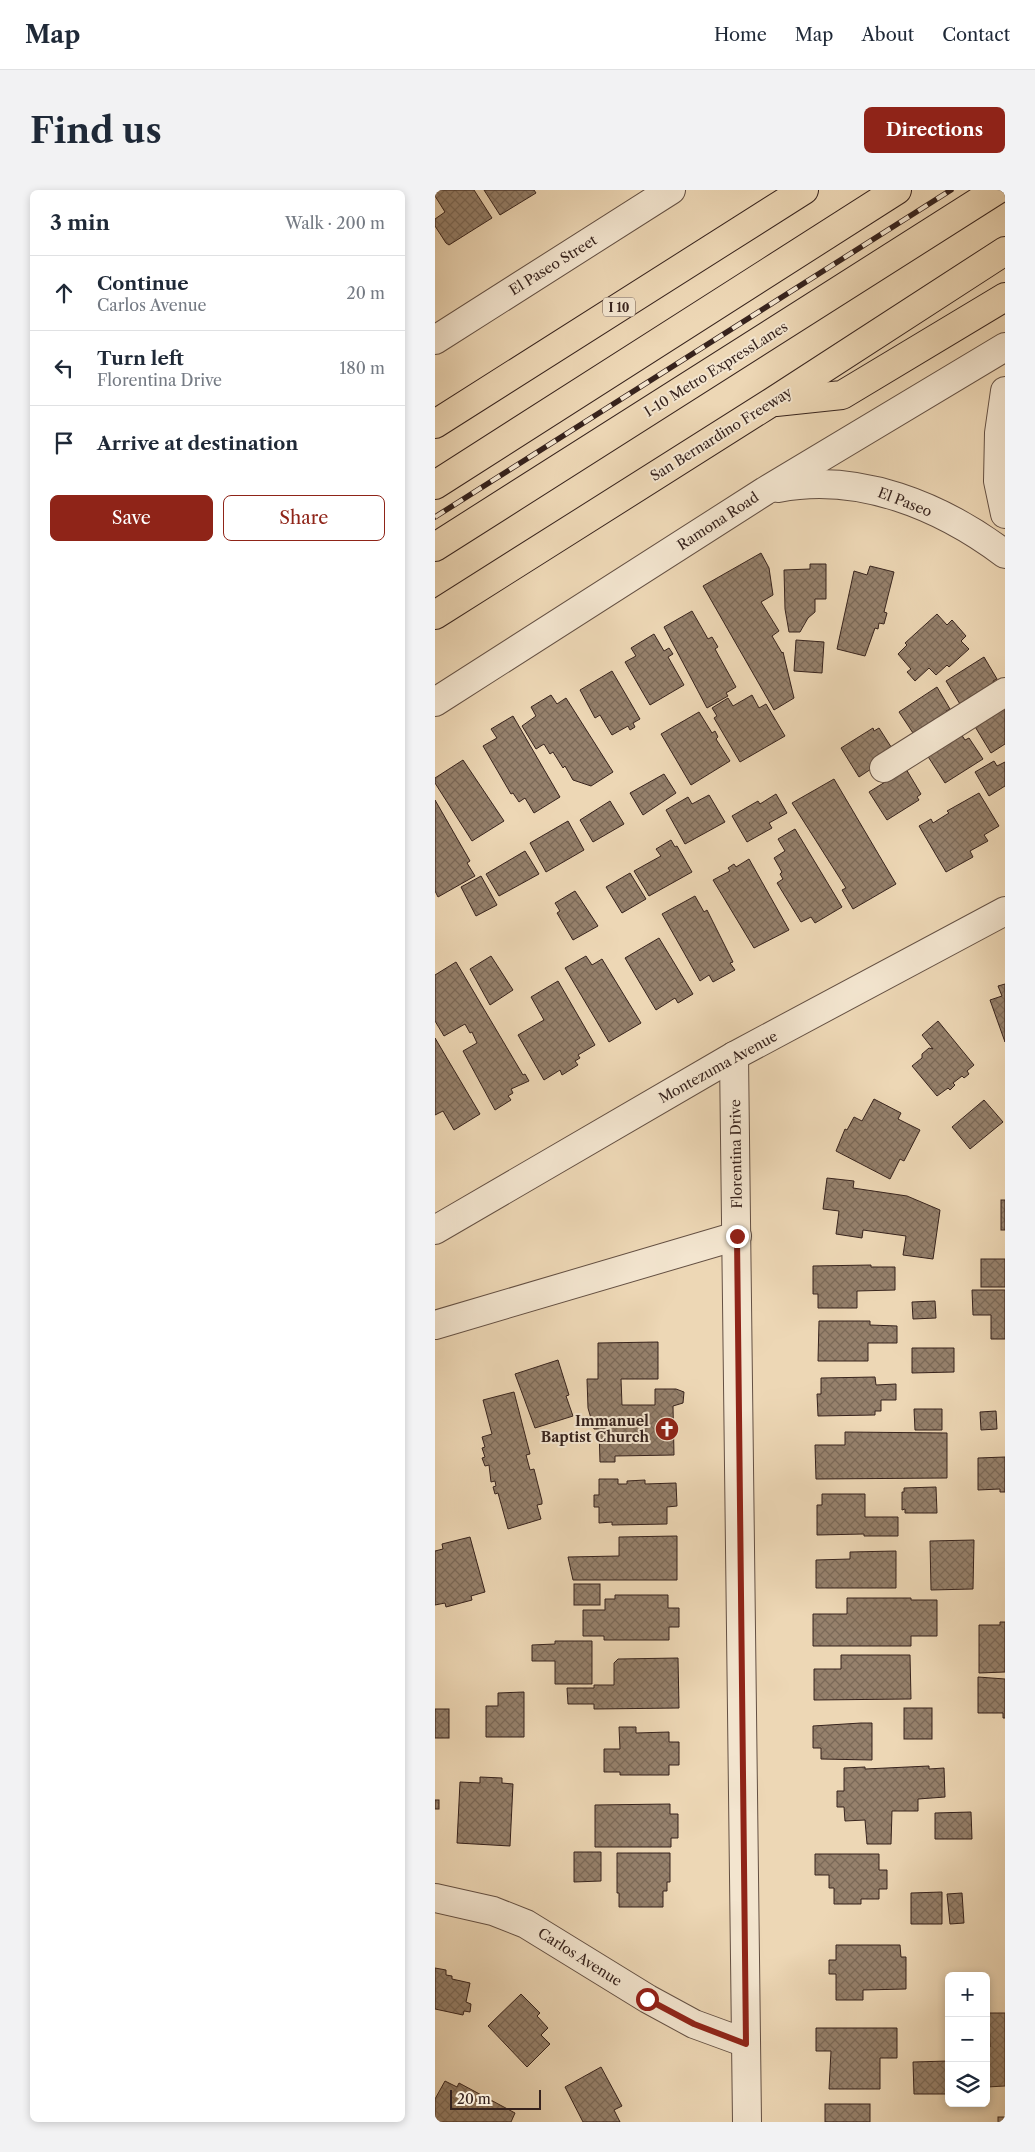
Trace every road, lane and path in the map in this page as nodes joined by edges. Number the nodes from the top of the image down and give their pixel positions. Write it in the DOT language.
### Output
graph roads {
  1 [pos="671,190"];
  2 [pos="804,190"];
  3 [pos="862,190"];
  4 [pos="897,190"];
  5 [pos="997,190"];
  6 [pos="823,238"];
  7 [pos="1005,251"];
  8 [pos="1005,297"];
  9 [pos="435,340"];
  10 [pos="1005,347"];
  11 [pos="1005,391"];
  12 [pos="772,402"];
  13 [pos="435,424"];
  14 [pos="435,485"];
  15 [pos="765,491"];
  16 [pos="1005,514"];
  17 [pos="435,547"];
  18 [pos="1005,554"];
  19 [pos="435,615"];
  20 [pos="1005,692"];
  21 [pos="435,702"];
  22 [pos="884,768"];
  23 [pos="1005,911"];
  24 [pos="734,1056"];
  25 [pos="435,1230"];
  26 [pos="737,1236"];
  27 [pos="435,1325"];
  28 [pos="435,1898"];
  29 [pos="746,2044"];
  30 [pos="747,2122"];
  1 -- 9 [label="street, El Paseo Street"];
  2 -- 13 [label="highway, I 10"];
  3 -- 6 [label="highway"];
  4 -- 6 [label="highway"];
  5 -- 17 [label="highway, I-10 Metro ExpressLanes"];
  6 -- 14 [label="highway"];
  7 -- 12 [label="highway, San Bernardino Freeway"];
  8 -- 12 [label="highway"];
  10 -- 15 [label="street, Ramona Road"];
  11 -- 16 [label="street"];
  12 -- 19 [label="highway, San Bernardino Freeway"];
  15 -- 18 [label="street, El Paseo"];
  15 -- 21 [label="street, Ramona Road"];
  20 -- 22 [label="street"];
  23 -- 24 [label="street, Montezuma Avenue"];
  24 -- 25 [label="street, Montezuma Avenue"];
  24 -- 26 [label="street, Florentina Drive"];
  26 -- 27 [label="street"];
  26 -- 29 [label="street, Florentina Drive"];
  28 -- 29 [label="street, Carlos Avenue"];
  29 -- 30 [label="street, Florentina Drive"];
}
